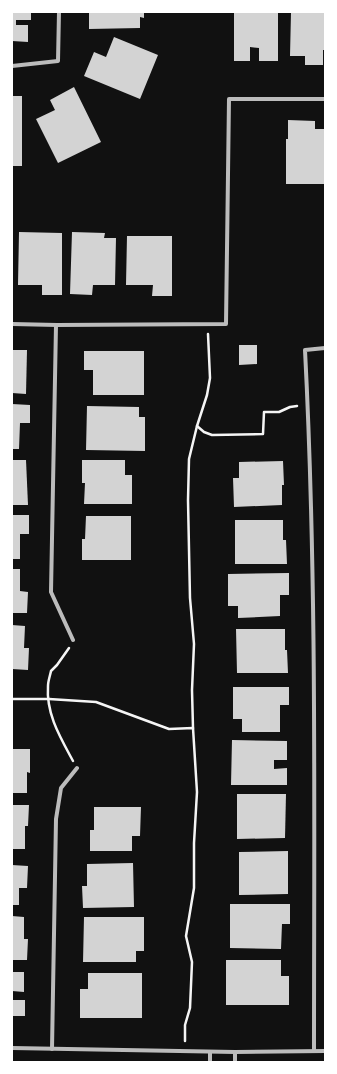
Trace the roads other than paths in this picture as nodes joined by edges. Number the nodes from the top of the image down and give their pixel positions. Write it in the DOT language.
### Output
graph roads {
  1 [pos="59,12"];
  2 [pos="12,66"];
  3 [pos="325,99"];
  4 [pos="12,324"];
  5 [pos="56,325"];
  6 [pos="325,348"];
  7 [pos="73,640"];
  8 [pos="77,768"];
  9 [pos="12,1048"];
  10 [pos="52,1049"];
  11 [pos="314,1051"];
  12 [pos="325,1051"];
  13 [pos="210,1052"];
  14 [pos="235,1052"];
  15 [pos="210,1062"];
  16 [pos="235,1062"];
  1 -- 2 [label="street"];
  3 -- 5 [label="street"];
  4 -- 5 [label="street"];
  5 -- 7 [label="street"];
  6 -- 11 [label="street"];
  8 -- 10 [label="street"];
  9 -- 10 [label="street"];
  10 -- 13 [label="street"];
  11 -- 12 [label="street"];
  11 -- 14 [label="street"];
  13 -- 14 [label="street"];
  13 -- 15 [label="street"];
  14 -- 16 [label="street"];
}
